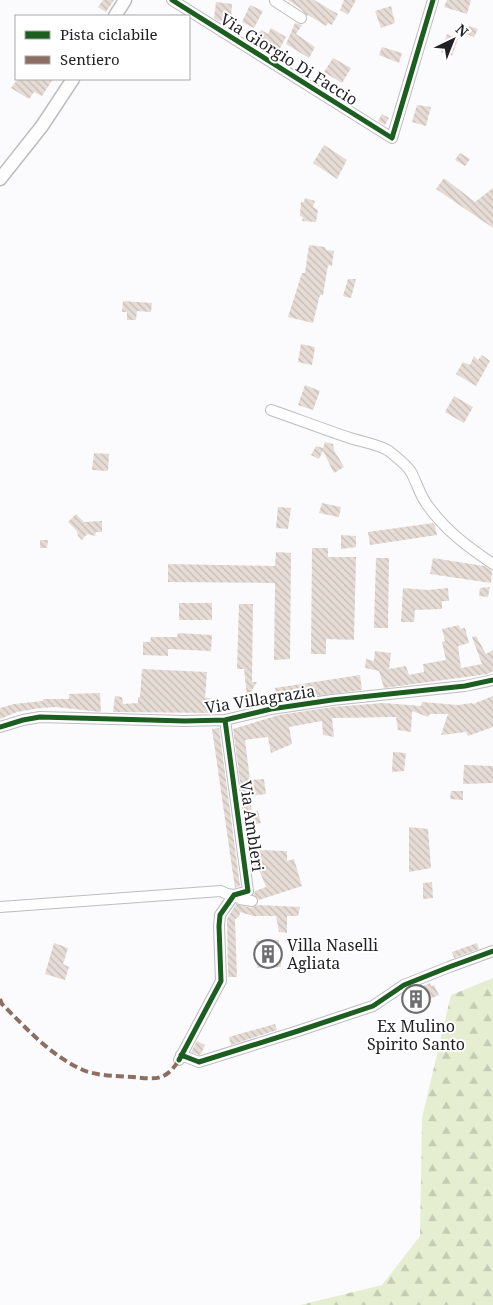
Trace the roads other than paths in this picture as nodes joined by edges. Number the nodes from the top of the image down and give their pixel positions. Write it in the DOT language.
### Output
graph roads {
  1 [pos="126,0"];
  2 [pos="173,0"];
  3 [pos="276,0"];
  4 [pos="433,0"];
  5 [pos="116,15"];
  6 [pos="301,18"];
  7 [pos="72,80"];
  8 [pos="0,179"];
  9 [pos="271,410"];
  10 [pos="493,564"];
  11 [pos="493,680"];
  12 [pos="225,720"];
  13 [pos="0,727"];
  14 [pos="234,895"];
  15 [pos="252,901"];
  16 [pos="0,907"];
  17 [pos="493,951"];
  1 -- 5 [label="main road"];
  2 -- 4 [label="street, Via Giorgio Di Faccio"];
  3 -- 6 [label="street"];
  7 -- 8 [label="main road"];
  9 -- 10 [label="street"];
  11 -- 12 [label="street, Via Villagrazia"];
  12 -- 13 [label="street, Via Villagrazia"];
  12 -- 14 [label="street, Via Ambleri"];
  14 -- 15 [label="street"];
  14 -- 16 [label="street"];
  14 -- 17 [label="street, Via Ambleri"];
}
